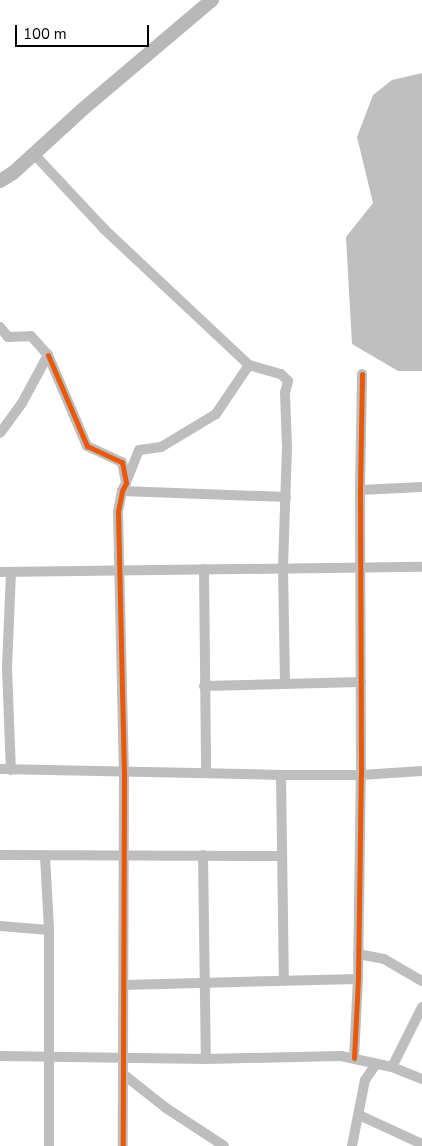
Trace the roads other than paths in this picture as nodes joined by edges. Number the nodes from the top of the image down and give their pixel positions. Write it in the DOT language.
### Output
graph roads {
  1 [pos="212,0"];
  2 [pos="32,153"];
  3 [pos="0,181"];
  4 [pos="0,327"];
  5 [pos="48,355"];
  6 [pos="249,365"];
  7 [pos="362,374"];
  8 [pos="0,433"];
  9 [pos="124,487"];
  10 [pos="422,487"];
  11 [pos="360,490"];
  12 [pos="286,497"];
  13 [pos="422,567"];
  14 [pos="283,568"];
  15 [pos="362,568"];
  16 [pos="204,569"];
  17 [pos="119,570"];
  18 [pos="5,572"];
  19 [pos="361,682"];
  20 [pos="284,684"];
  21 [pos="204,686"];
  22 [pos="0,769"];
  23 [pos="11,770"];
  24 [pos="422,771"];
  25 [pos="124,772"];
  26 [pos="206,773"];
  27 [pos="281,775"];
  28 [pos="361,775"];
  29 [pos="124,854"];
  30 [pos="0,855"];
  31 [pos="203,855"];
  32 [pos="45,856"];
  33 [pos="282,856"];
  34 [pos="0,926"];
  35 [pos="49,930"];
  36 [pos="358,954"];
  37 [pos="358,979"];
  38 [pos="284,981"];
  39 [pos="422,981"];
  40 [pos="203,984"];
  41 [pos="125,985"];
  42 [pos="422,1007"];
  43 [pos="0,1056"];
  44 [pos="50,1057"];
  45 [pos="122,1058"];
  46 [pos="354,1058"];
  47 [pos="206,1059"];
  48 [pos="376,1064"];
  49 [pos="392,1067"];
  50 [pos="123,1074"];
  51 [pos="422,1079"];
  52 [pos="359,1116"];
  53 [pos="422,1144"];
  54 [pos="49,1146"];
  55 [pos="123,1146"];
  56 [pos="224,1146"];
  57 [pos="352,1146"];
  1 -- 2 [label="street"];
  2 -- 3 [label="street"];
  2 -- 6 [label="street"];
  4 -- 5 [label="street"];
  5 -- 8 [label="street"];
  5 -- 9 [label="street"];
  6 -- 9 [label="street"];
  6 -- 12 [label="street"];
  7 -- 11 [label="street"];
  9 -- 12 [label="street"];
  9 -- 17 [label="street"];
  10 -- 11 [label="street"];
  11 -- 15 [label="street"];
  12 -- 14 [label="street"];
  13 -- 15 [label="street"];
  14 -- 15 [label="street"];
  14 -- 16 [label="street"];
  14 -- 20 [label="street"];
  15 -- 19 [label="street"];
  16 -- 17 [label="street"];
  16 -- 21 [label="street"];
  17 -- 18 [label="street"];
  17 -- 25 [label="street"];
  18 -- 23 [label="street"];
  19 -- 20 [label="street"];
  19 -- 28 [label="street"];
  20 -- 21 [label="street"];
  21 -- 26 [label="street"];
  22 -- 23 [label="street"];
  23 -- 25 [label="street"];
  24 -- 28 [label="street"];
  25 -- 26 [label="street"];
  25 -- 29 [label="street"];
  26 -- 27 [label="street"];
  27 -- 28 [label="street"];
  27 -- 33 [label="street"];
  28 -- 36 [label="street"];
  29 -- 31 [label="street"];
  29 -- 32 [label="street"];
  29 -- 41 [label="street"];
  30 -- 32 [label="street"];
  31 -- 33 [label="street"];
  31 -- 40 [label="street"];
  32 -- 35 [label="street"];
  33 -- 38 [label="street"];
  34 -- 35 [label="street"];
  35 -- 44 [label="street"];
  36 -- 37 [label="street"];
  36 -- 39 [label="street"];
  37 -- 38 [label="street"];
  37 -- 46 [label="street"];
  38 -- 40 [label="street"];
  40 -- 41 [label="street"];
  40 -- 47 [label="street"];
  41 -- 45 [label="street"];
  42 -- 49 [label="street"];
  43 -- 44 [label="street"];
  44 -- 45 [label="street"];
  44 -- 54 [label="street"];
  45 -- 47 [label="street"];
  45 -- 50 [label="street"];
  46 -- 47 [label="street"];
  46 -- 48 [label="street"];
  48 -- 49 [label="street"];
  48 -- 52 [label="street"];
  49 -- 51 [label="street"];
  50 -- 55 [label="street"];
  50 -- 56 [label="street"];
  52 -- 53 [label="street"];
  52 -- 57 [label="street"];
}
